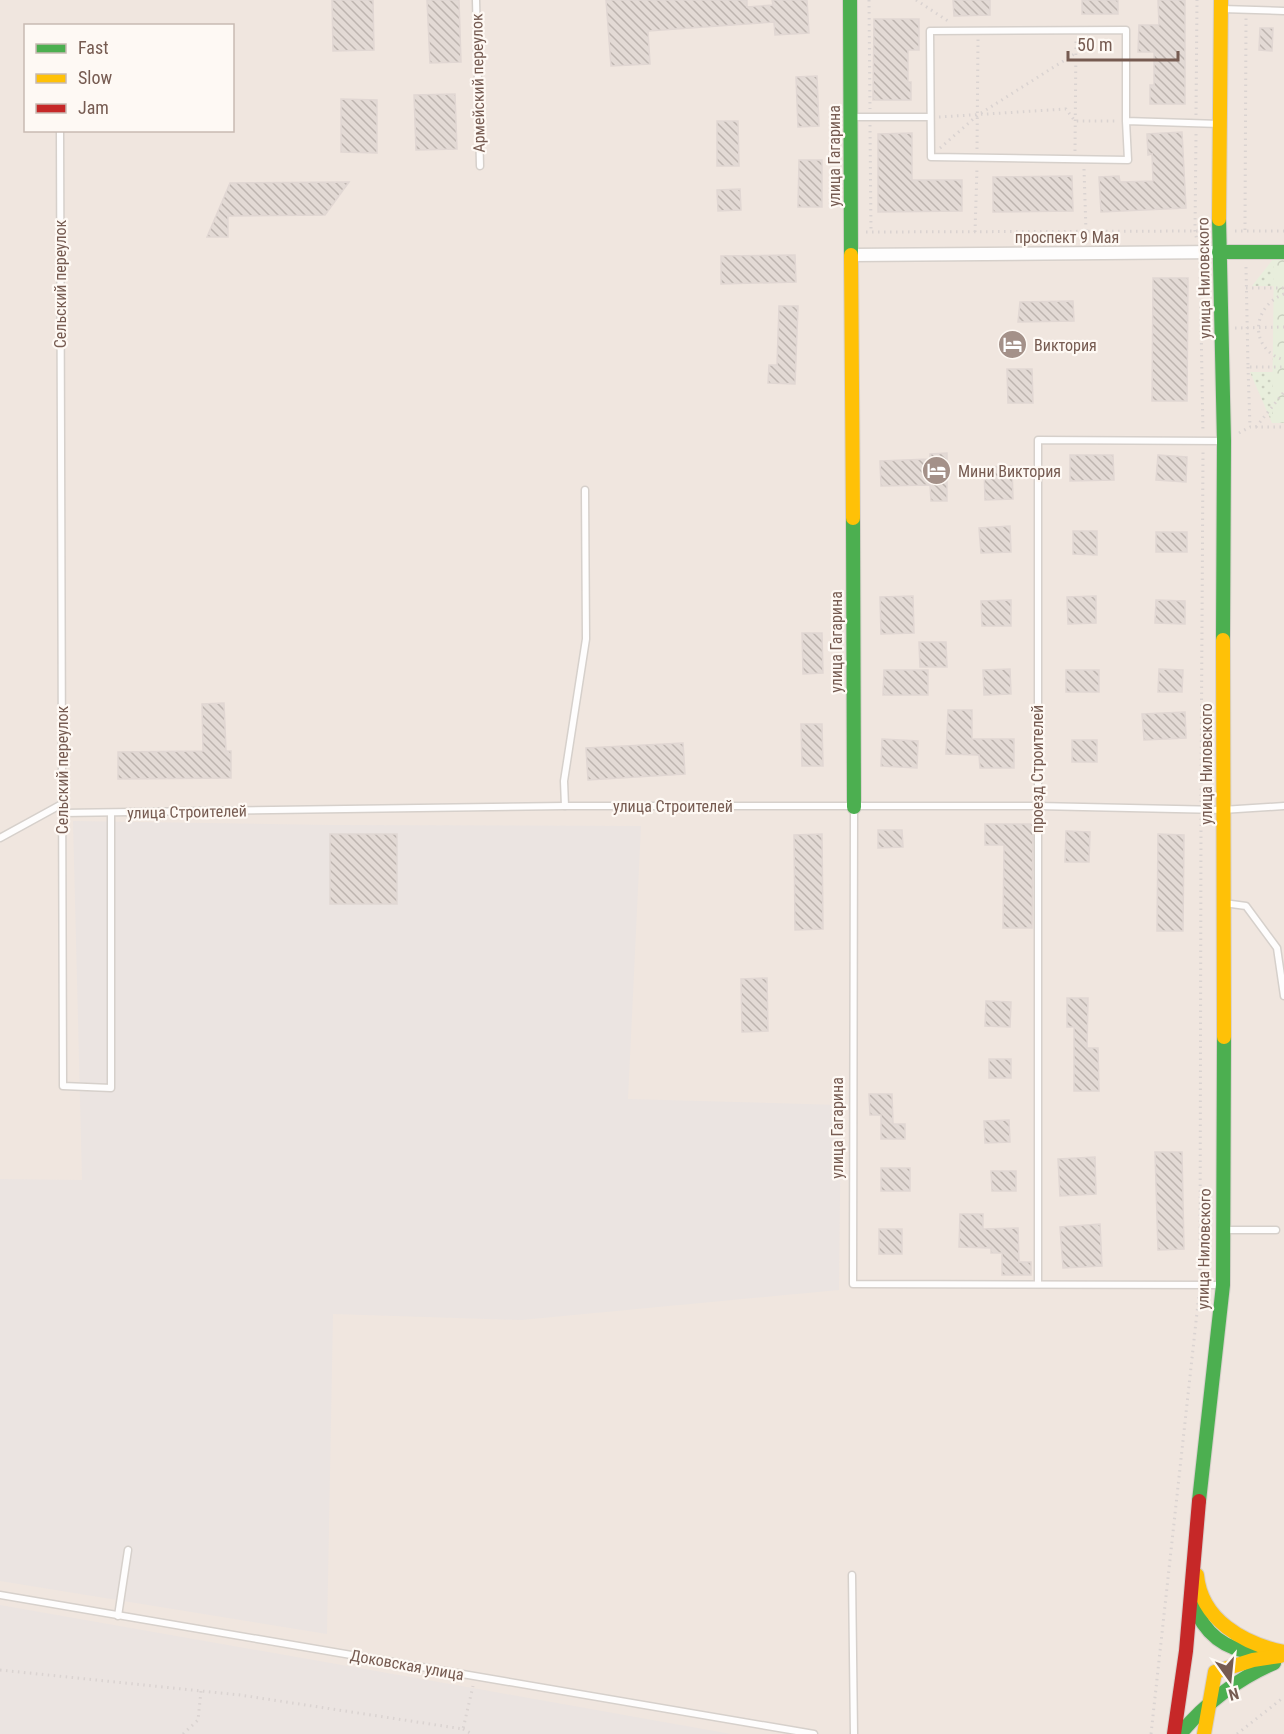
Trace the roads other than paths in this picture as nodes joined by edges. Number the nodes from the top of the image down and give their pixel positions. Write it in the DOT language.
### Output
graph roads {
  1 [pos="476,0"];
  2 [pos="850,0"];
  3 [pos="1221,4"];
  4 [pos="1284,11"];
  5 [pos="850,117"];
  6 [pos="930,117"];
  7 [pos="1126,121"];
  8 [pos="1220,124"];
  9 [pos="60,132"];
  10 [pos="480,166"];
  11 [pos="1219,252"];
  12 [pos="1284,252"];
  13 [pos="851,255"];
  14 [pos="1224,441"];
  15 [pos="585,490"];
  16 [pos="62,804"];
  17 [pos="565,806"];
  18 [pos="1037,806"];
  19 [pos="1284,806"];
  20 [pos="854,807"];
  21 [pos="1222,810"];
  22 [pos="62,813"];
  23 [pos="111,813"];
  24 [pos="0,838"];
  25 [pos="1224,903"];
  26 [pos="1280,949"];
  27 [pos="1284,996"];
  28 [pos="1222,1230"];
  29 [pos="1276,1230"];
  30 [pos="1038,1284"];
  31 [pos="1223,1285"];
  32 [pos="1196,1526"];
  33 [pos="128,1550"];
  34 [pos="852,1575"];
  35 [pos="1191,1590"];
  36 [pos="0,1596"];
  37 [pos="118,1616"];
  38 [pos="1216,1640"];
  39 [pos="1186,1651"];
  40 [pos="1284,1655"];
  41 [pos="1215,1672"];
  42 [pos="1208,1704"];
  43 [pos="814,1734"];
  44 [pos="854,1734"];
  45 [pos="1174,1734"];
  46 [pos="1180,1734"];
  47 [pos="1204,1734"];
  1 -- 10 [label="lane, Армейский переулок"];
  2 -- 5 [label="street, улица Гагарина"];
  3 -- 4 [label="lane"];
  3 -- 8 [label="street, улица Ниловского"];
  5 -- 6 [label="lane"];
  5 -- 13 [label="street, улица Гагарина"];
  6 -- 7 [label="lane"];
  6 -- 7 [label="lane"];
  7 -- 8 [label="lane"];
  8 -- 11 [label="street, улица Ниловского"];
  9 -- 16 [label="lane, Сельский переулок"];
  11 -- 12 [label="street, проспект 9 Мая"];
  11 -- 13 [label="street, проспект 9 Мая"];
  11 -- 14 [label="street, улица Ниловского"];
  13 -- 20 [label="street, улица Гагарина"];
  14 -- 18 [label="lane, проезд Строителей"];
  14 -- 21 [label="street, улица Ниловского"];
  15 -- 17 [label="lane"];
  16 -- 22 [label="lane, Сельский переулок"];
  16 -- 24 [label="lane"];
  17 -- 20 [label="lane, улица Строителей"];
  17 -- 23 [label="lane, улица Строителей"];
  18 -- 20 [label="lane, улица Строителей"];
  18 -- 21 [label="lane, улица Строителей"];
  18 -- 30 [label="lane, проезд Строителей"];
  19 -- 21 [label="lane, улица Строителей"];
  20 -- 30 [label="lane, улица Гагарина"];
  21 -- 25 [label="street, улица Ниловского"];
  22 -- 23 [label="lane, улица Строителей"];
  22 -- 23 [label="lane, Сельский переулок"];
  25 -- 26 [label="lane"];
  25 -- 28 [label="street, улица Ниловского"];
  26 -- 27 [label="lane"];
  28 -- 29 [label="lane"];
  28 -- 31 [label="street, улица Ниловского"];
  30 -- 31 [label="lane"];
  31 -- 32 [label="street, улица Ниловского"];
  32 -- 35 [label="street"];
  32 -- 40 [label="street"];
  33 -- 37 [label="lane"];
  34 -- 44 [label="lane"];
  35 -- 38 [label="street"];
  35 -- 39 [label="street"];
  36 -- 37 [label="lane, Доковская улица"];
  37 -- 43 [label="lane, Доковская улица"];
  38 -- 39 [label="street"];
  38 -- 40 [label="street"];
  38 -- 41 [label="street"];
  39 -- 41 [label="street"];
  39 -- 45 [label="street"];
  40 -- 41 [label="street"];
  40 -- 42 [label="street"];
  41 -- 42 [label="street"];
  42 -- 46 [label="street"];
  42 -- 47 [label="street"];
}
